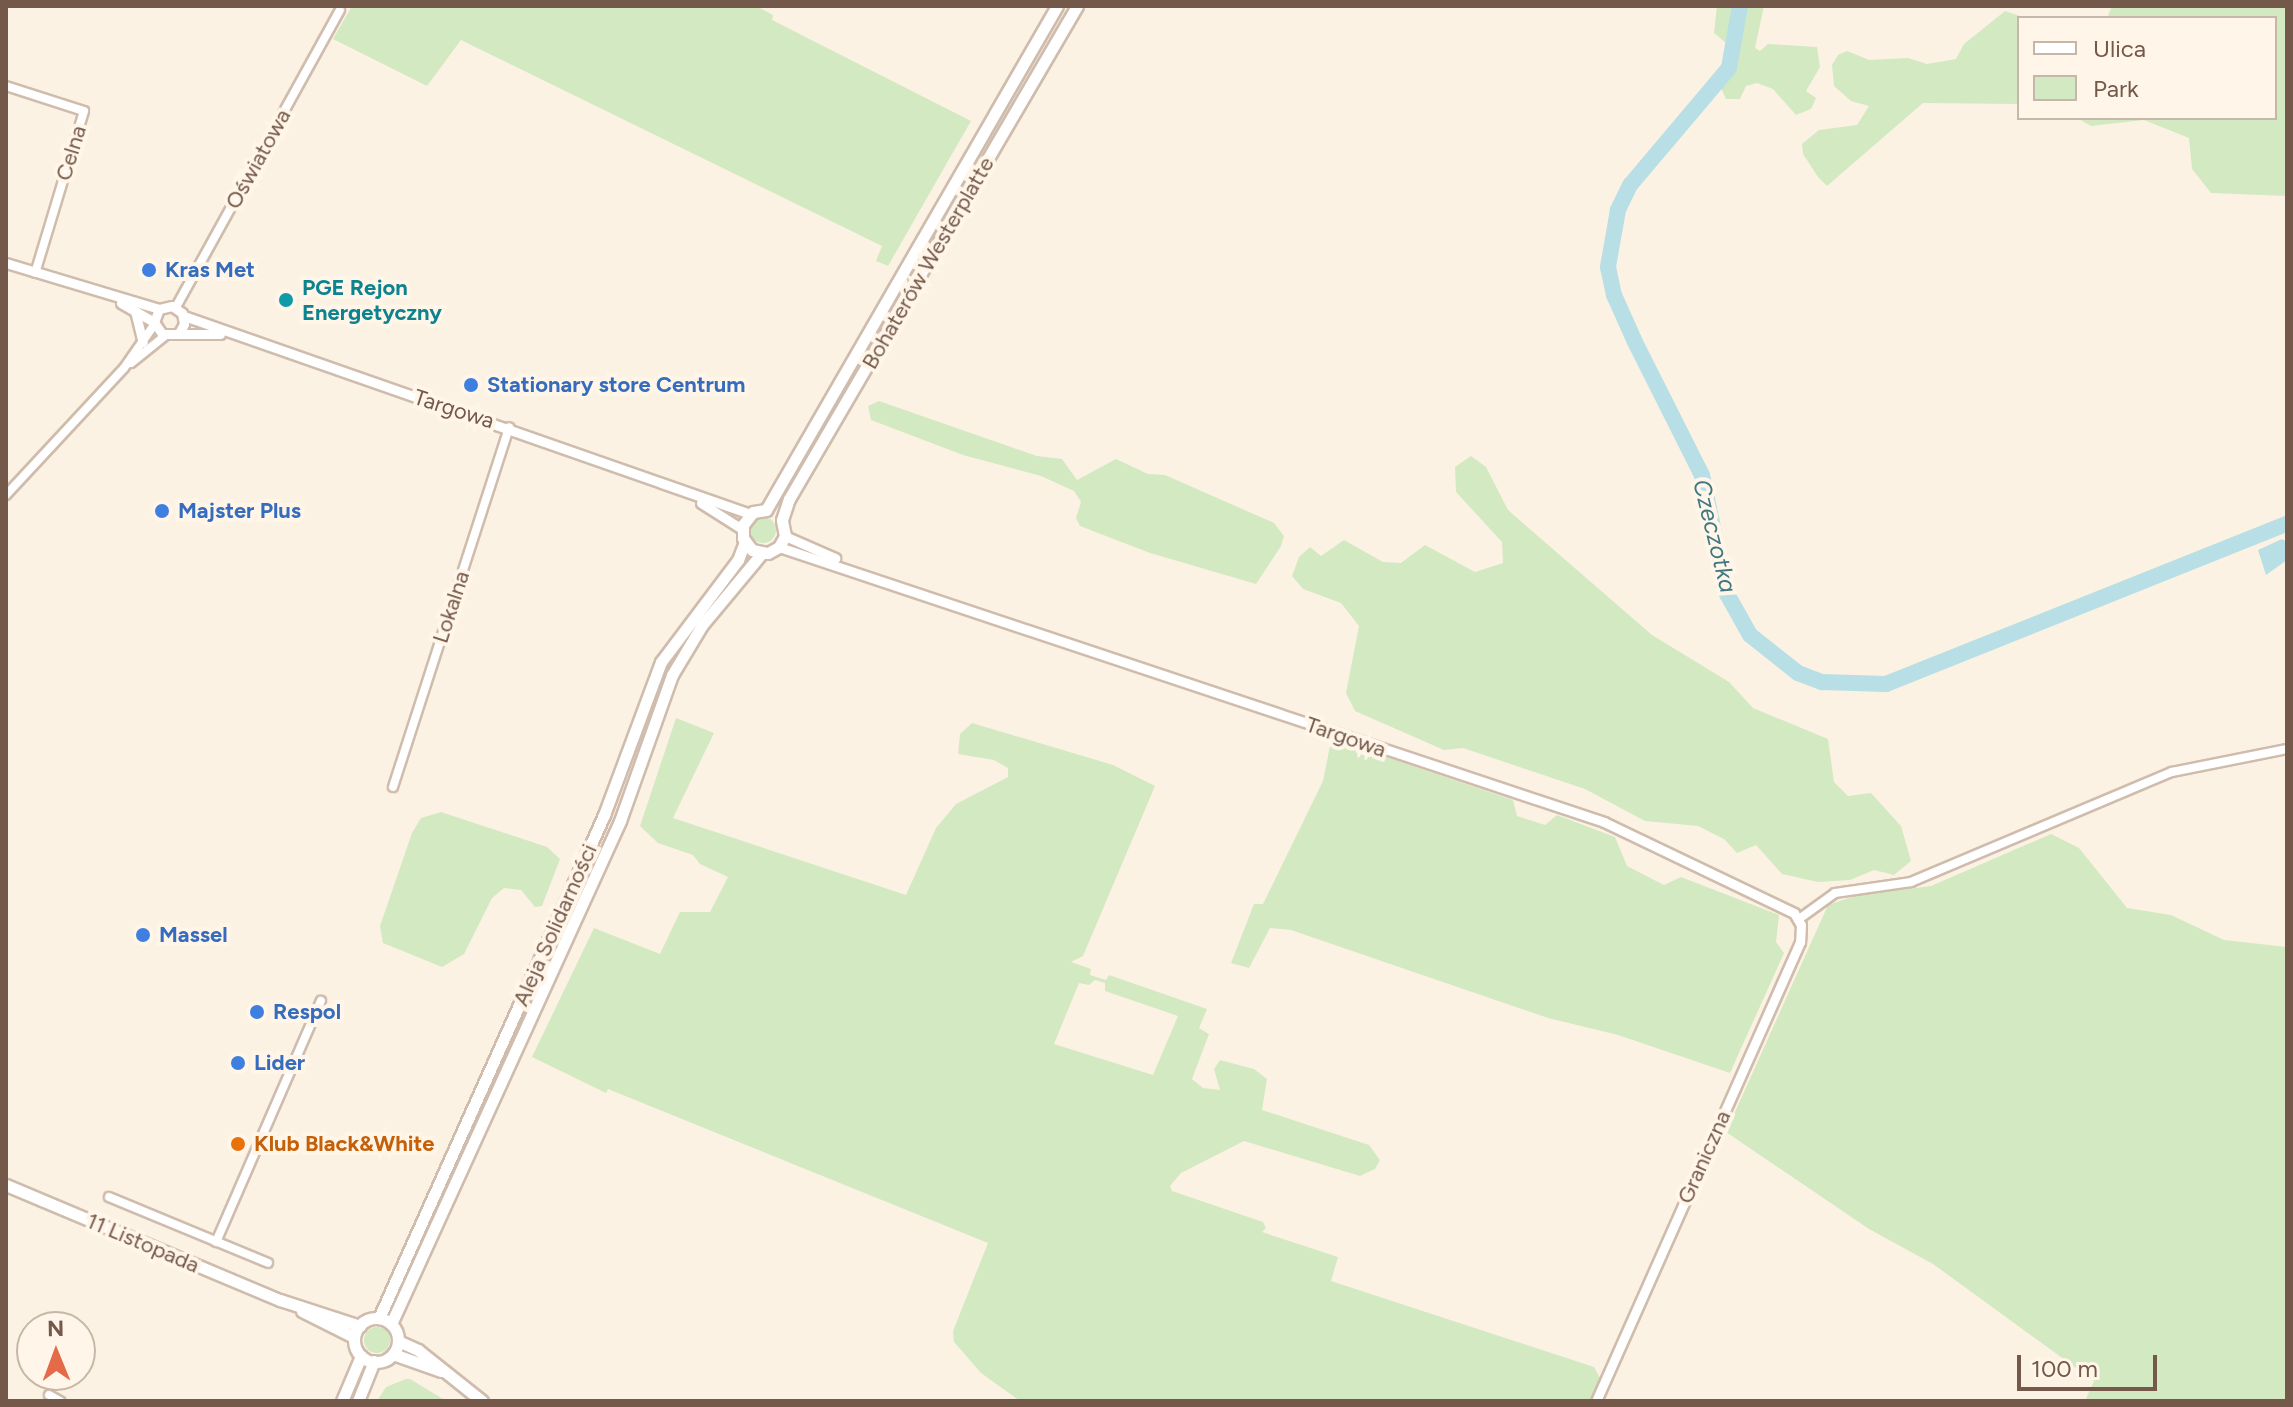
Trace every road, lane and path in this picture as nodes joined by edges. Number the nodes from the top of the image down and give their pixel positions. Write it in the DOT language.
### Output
graph roads {
  1 [pos="1057,6"];
  2 [pos="1077,6"];
  3 [pos="340,10"];
  4 [pos="6,86"];
  5 [pos="6,263"];
  6 [pos="35,273"];
  7 [pos="107,297"];
  8 [pos="176,307"];
  9 [pos="159,309"];
  10 [pos="135,311"];
  11 [pos="184,316"];
  12 [pos="154,323"];
  13 [pos="179,333"];
  14 [pos="165,336"];
  15 [pos="236,336"];
  16 [pos="143,342"];
  17 [pos="124,368"];
  18 [pos="509,427"];
  19 [pos="671,485"];
  20 [pos="6,495"];
  21 [pos="766,510"];
  22 [pos="750,514"];
  23 [pos="782,520"];
  24 [pos="742,529"];
  25 [pos="782,541"];
  26 [pos="745,542"];
  27 [pos="762,553"];
  28 [pos="2287,749"];
  29 [pos="393,787"];
  30 [pos="1797,916"];
  31 [pos="321,1001"];
  32 [pos="6,1185"];
  33 [pos="109,1197"];
  34 [pos="216,1242"];
  35 [pos="268,1263"];
  36 [pos="385,1321"];
  37 [pos="357,1332"];
  38 [pos="398,1341"];
  39 [pos="393,1354"];
  40 [pos="361,1356"];
  41 [pos="374,1361"];
  42 [pos="449,1374"];
  43 [pos="49,1395"];
  44 [pos="60,1401"];
  45 [pos="342,1401"];
  46 [pos="358,1401"];
  47 [pos="482,1401"];
  48 [pos="1596,1401"];
  1 -- 21 [label="main road, Bohaterów Westerplatte"];
  2 -- 23 [label="main road, Bohaterów Westerplatte"];
  3 -- 8 [label="street, Oświatowa"];
  4 -- 6 [label="street, Celna"];
  5 -- 6 [label="street"];
  6 -- 7 [label="street"];
  7 -- 9 [label="street"];
  7 -- 10 [label="street"];
  8 -- 9 [label="street"];
  8 -- 11 [label="street"];
  9 -- 12 [label="street"];
  10 -- 12 [label="street"];
  10 -- 16 [label="street"];
  11 -- 13 [label="street"];
  11 -- 15 [label="street, Targowa"];
  12 -- 14 [label="street"];
  12 -- 16 [label="street"];
  13 -- 14 [label="street"];
  13 -- 15 [label="street, Targowa"];
  14 -- 17 [label="street"];
  15 -- 18 [label="street, Targowa"];
  16 -- 17 [label="street"];
  17 -- 20 [label="street"];
  18 -- 19 [label="street, Targowa"];
  18 -- 29 [label="street, Lokalna"];
  19 -- 22 [label="street, Targowa"];
  19 -- 24 [label="street, Targowa"];
  21 -- 22 [label="main road"];
  21 -- 23 [label="main road"];
  22 -- 24 [label="main road"];
  23 -- 25 [label="main road"];
  24 -- 26 [label="main road"];
  25 -- 27 [label="main road"];
  25 -- 30 [label="street, Targowa"];
  26 -- 27 [label="main road"];
  26 -- 36 [label="main road, Aleja Solidarności"];
  27 -- 36 [label="main road, Aleja Solidarności"];
  28 -- 30 [label="street"];
  30 -- 48 [label="street, Graniczna"];
  31 -- 34 [label="street"];
  32 -- 37 [label="main road, 11 Listopada"];
  33 -- 34 [label="street"];
  34 -- 35 [label="street"];
  36 -- 37 [label="main road"];
  36 -- 38 [label="main road"];
  37 -- 40 [label="main road"];
  38 -- 39 [label="main road"];
  38 -- 42 [label="main road"];
  39 -- 41 [label="main road"];
  39 -- 42 [label="main road"];
  40 -- 41 [label="main road"];
  40 -- 45 [label="main road"];
  41 -- 46 [label="main road"];
  42 -- 47 [label="main road"];
  43 -- 44 [label="street"];
}
